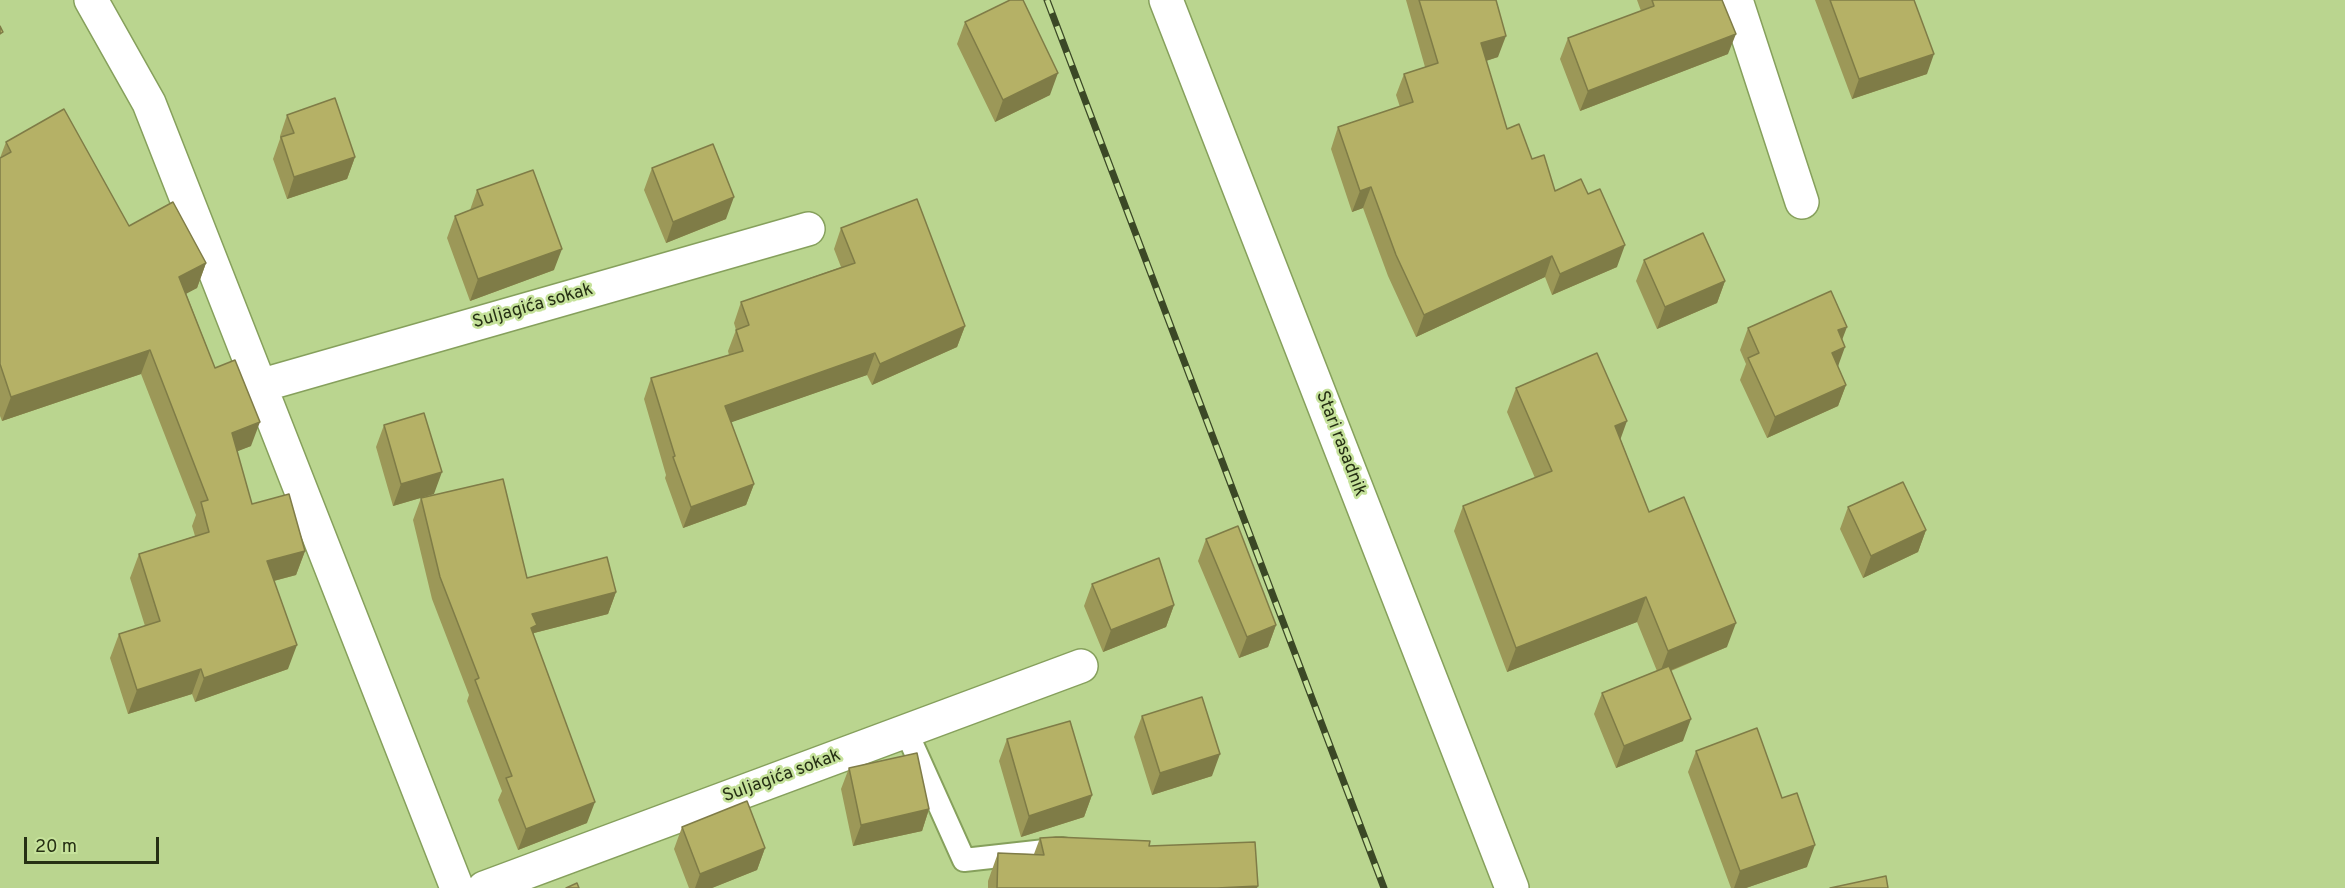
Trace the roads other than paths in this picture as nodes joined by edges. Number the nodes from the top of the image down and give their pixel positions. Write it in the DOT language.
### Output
graph roads {
  1 [pos="91,0"];
  2 [pos="1166,0"];
  3 [pos="1736,0"];
  4 [pos="1803,202"];
  5 [pos="808,229"];
  6 [pos="259,386"];
  7 [pos="1081,666"];
  8 [pos="906,731"];
  9 [pos="1081,848"];
  10 [pos="457,888"];
  11 [pos="484,888"];
  12 [pos="1512,888"];
  1 -- 6 [label="street"];
  2 -- 12 [label="street, Stari rasadnik"];
  3 -- 4 [label="street"];
  5 -- 6 [label="street, Suljagića sokak"];
  6 -- 10 [label="street"];
  7 -- 8 [label="street, Suljagića sokak"];
  8 -- 9 [label="lane"];
  8 -- 11 [label="street, Suljagića sokak"];
}
